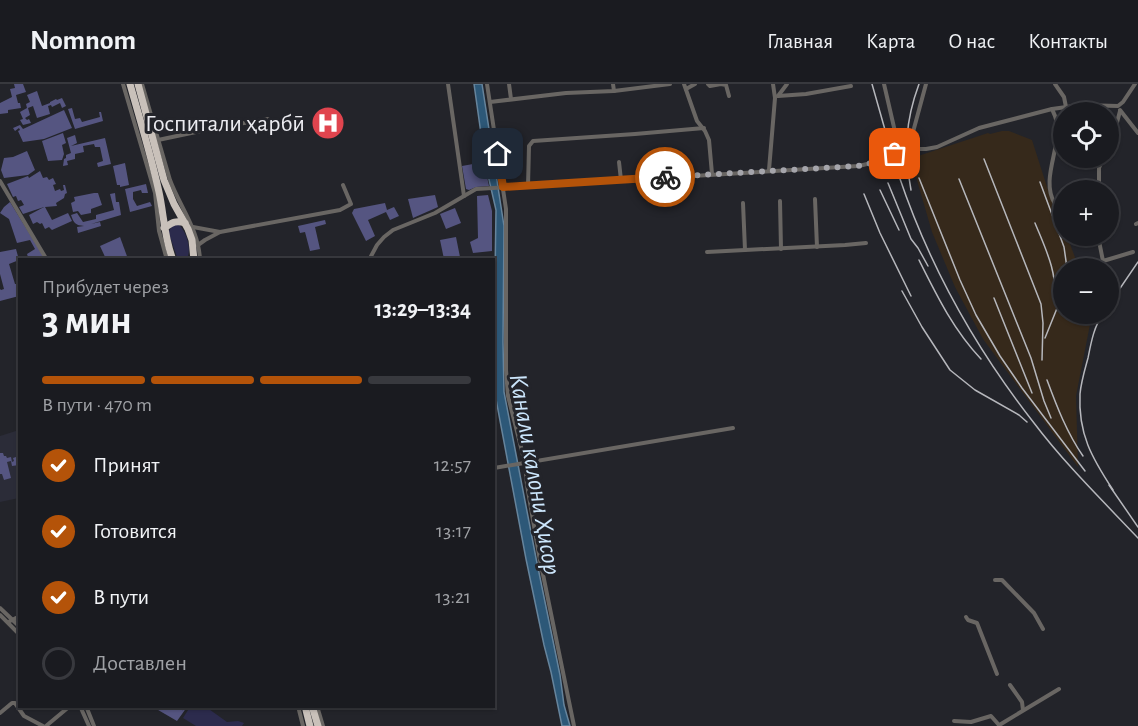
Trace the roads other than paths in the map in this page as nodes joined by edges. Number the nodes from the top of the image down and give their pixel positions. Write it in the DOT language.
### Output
graph roads {
  1 [pos="123,84"];
  2 [pos="130,84"];
  3 [pos="138,84"];
  4 [pos="142,84"];
  5 [pos="448,84"];
  6 [pos="487,84"];
  7 [pos="509,84"];
  8 [pos="613,84"];
  9 [pos="670,84"];
  10 [pos="695,84"];
  11 [pos="708,84"];
  12 [pos="773,84"];
  13 [pos="788,84"];
  14 [pos="884,84"];
  15 [pos="926,84"];
  16 [pos="1055,84"];
  17 [pos="1135,84"];
  18 [pos="851,86"];
  19 [pos="685,87"];
  20 [pos="614,91"];
  21 [pos="729,96"];
  22 [pos="776,97"];
  23 [pos="511,99"];
  24 [pos="490,102"];
  25 [pos="1065,102"];
  26 [pos="1052,109"];
  27 [pos="1119,109"];
  28 [pos="268,119"];
  29 [pos="154,124"];
  30 [pos="704,128"];
  31 [pos="136,130"];
  32 [pos="1138,133"];
  33 [pos="148,135"];
  34 [pos="158,140"];
  35 [pos="916,149"];
  36 [pos="514,152"];
  37 [pos="906,152"];
  38 [pos="498,154"];
  39 [pos="619,162"];
  40 [pos="769,170"];
  41 [pos="712,174"];
  42 [pos="621,180"];
  43 [pos="0,181"];
  44 [pos="343,185"];
  45 [pos="528,186"];
  46 [pos="503,187"];
  47 [pos="464,196"];
  48 [pos="815,199"];
  49 [pos="1053,199"];
  50 [pos="780,201"];
  51 [pos="743,203"];
  52 [pos="185,223"];
  53 [pos="193,227"];
  54 [pos="164,228"];
  55 [pos="220,232"];
  56 [pos="866,243"];
  57 [pos="198,245"];
  58 [pos="1100,246"];
  59 [pos="817,247"];
  60 [pos="781,249"];
  61 [pos="745,250"];
  62 [pos="707,252"];
  63 [pos="1133,252"];
  64 [pos="194,256"];
  65 [pos="46,258"];
  66 [pos="166,258"];
  67 [pos="172,258"];
  68 [pos="200,258"];
  69 [pos="370,258"];
  70 [pos="734,428"];
  71 [pos="524,463"];
  72 [pos="495,468"];
  73 [pos="995,580"];
  74 [pos="0,608"];
  75 [pos="0,615"];
  76 [pos="18,617"];
  77 [pos="966,617"];
  78 [pos="10,621"];
  79 [pos="18,626"];
  80 [pos="1043,629"];
  81 [pos="18,632"];
  82 [pos="997,674"];
  83 [pos="1010,686"];
  84 [pos="1059,689"];
  85 [pos="18,707"];
  86 [pos="18,708"];
  87 [pos="67,708"];
  88 [pos="81,708"];
  89 [pos="87,708"];
  90 [pos="298,708"];
  91 [pos="305,708"];
  92 [pos="313,708"];
  93 [pos="318,708"];
  94 [pos="1023,710"];
  95 [pos="0,712"];
  96 [pos="954,721"];
  97 [pos="44,726"];
  98 [pos="89,726"];
  99 [pos="94,726"];
  100 [pos="303,726"];
  101 [pos="310,726"];
  102 [pos="318,726"];
  103 [pos="323,726"];
  104 [pos="574,726"];
  1 -- 31 [label="street"];
  2 -- 33 [label="highway"];
  3 -- 33 [label="highway"];
  4 -- 29 [label="street"];
  5 -- 47 [label="street"];
  6 -- 24 [label="street"];
  7 -- 23 [label="street"];
  8 -- 20 [label="street"];
  9 -- 20 [label="street"];
  10 -- 19 [label="street"];
  11 -- 21 [label="street"];
  12 -- 22 [label="street"];
  13 -- 22 [label="street"];
  14 -- 37 [label="street"];
  15 -- 35 [label="street"];
  16 -- 25 [label="street"];
  17 -- 27 [label="street"];
  18 -- 22 [label="street"];
  19 -- 30 [label="street"];
  20 -- 23 [label="street"];
  22 -- 40 [label="street"];
  23 -- 24 [label="street"];
  24 -- 38 [label="street"];
  26 -- 35 [label="street"];
  26 -- 49 [label="street"];
  27 -- 32 [label="street"];
  28 -- 34 [label="street"];
  29 -- 33 [label="highway"];
  29 -- 34 [label="street"];
  30 -- 41 [label="street"];
  30 -- 45 [label="street"];
  31 -- 33 [label="highway"];
  31 -- 66 [label="street"];
  33 -- 52 [label="highway"];
  33 -- 54 [label="highway"];
  34 -- 53 [label="street"];
  35 -- 37 [label="street"];
  36 -- 38 [label="street"];
  37 -- 40 [label="street"];
  38 -- 46 [label="street"];
  39 -- 42 [label="street"];
  40 -- 41 [label="street"];
  41 -- 42 [label="street"];
  42 -- 45 [label="street"];
  43 -- 65 [label="street"];
  44 -- 55 [label="street"];
  45 -- 46 [label="street"];
  46 -- 47 [label="street"];
  46 -- 71 [label="street"];
  47 -- 69 [label="street"];
  48 -- 59 [label="street"];
  50 -- 60 [label="street"];
  51 -- 61 [label="street"];
  52 -- 54 [label="highway"];
  52 -- 64 [label="highway"];
  53 -- 55 [label="street"];
  53 -- 57 [label="street"];
  54 -- 67 [label="highway"];
  55 -- 57 [label="street"];
  56 -- 59 [label="street"];
  57 -- 68 [label="street"];
  58 -- 63 [label="street"];
  59 -- 60 [label="street"];
  60 -- 61 [label="street"];
  61 -- 62 [label="street"];
  70 -- 71 [label="street"];
  71 -- 72 [label="street"];
  71 -- 104 [label="street"];
  73 -- 80 [label="street"];
  74 -- 78 [label="street"];
  75 -- 78 [label="street"];
  76 -- 78 [label="street"];
  77 -- 82 [label="street"];
  78 -- 79 [label="street"];
  78 -- 81 [label="street"];
  83 -- 94 [label="street"];
  84 -- 94 [label="street"];
  85 -- 95 [label="street"];
  86 -- 97 [label="street"];
  87 -- 97 [label="street"];
  88 -- 98 [label="street"];
  89 -- 99 [label="street"];
  90 -- 100 [label="street"];
  91 -- 101 [label="highway"];
  92 -- 102 [label="highway"];
  93 -- 103 [label="street"];
  94 -- 96 [label="street"];
}
